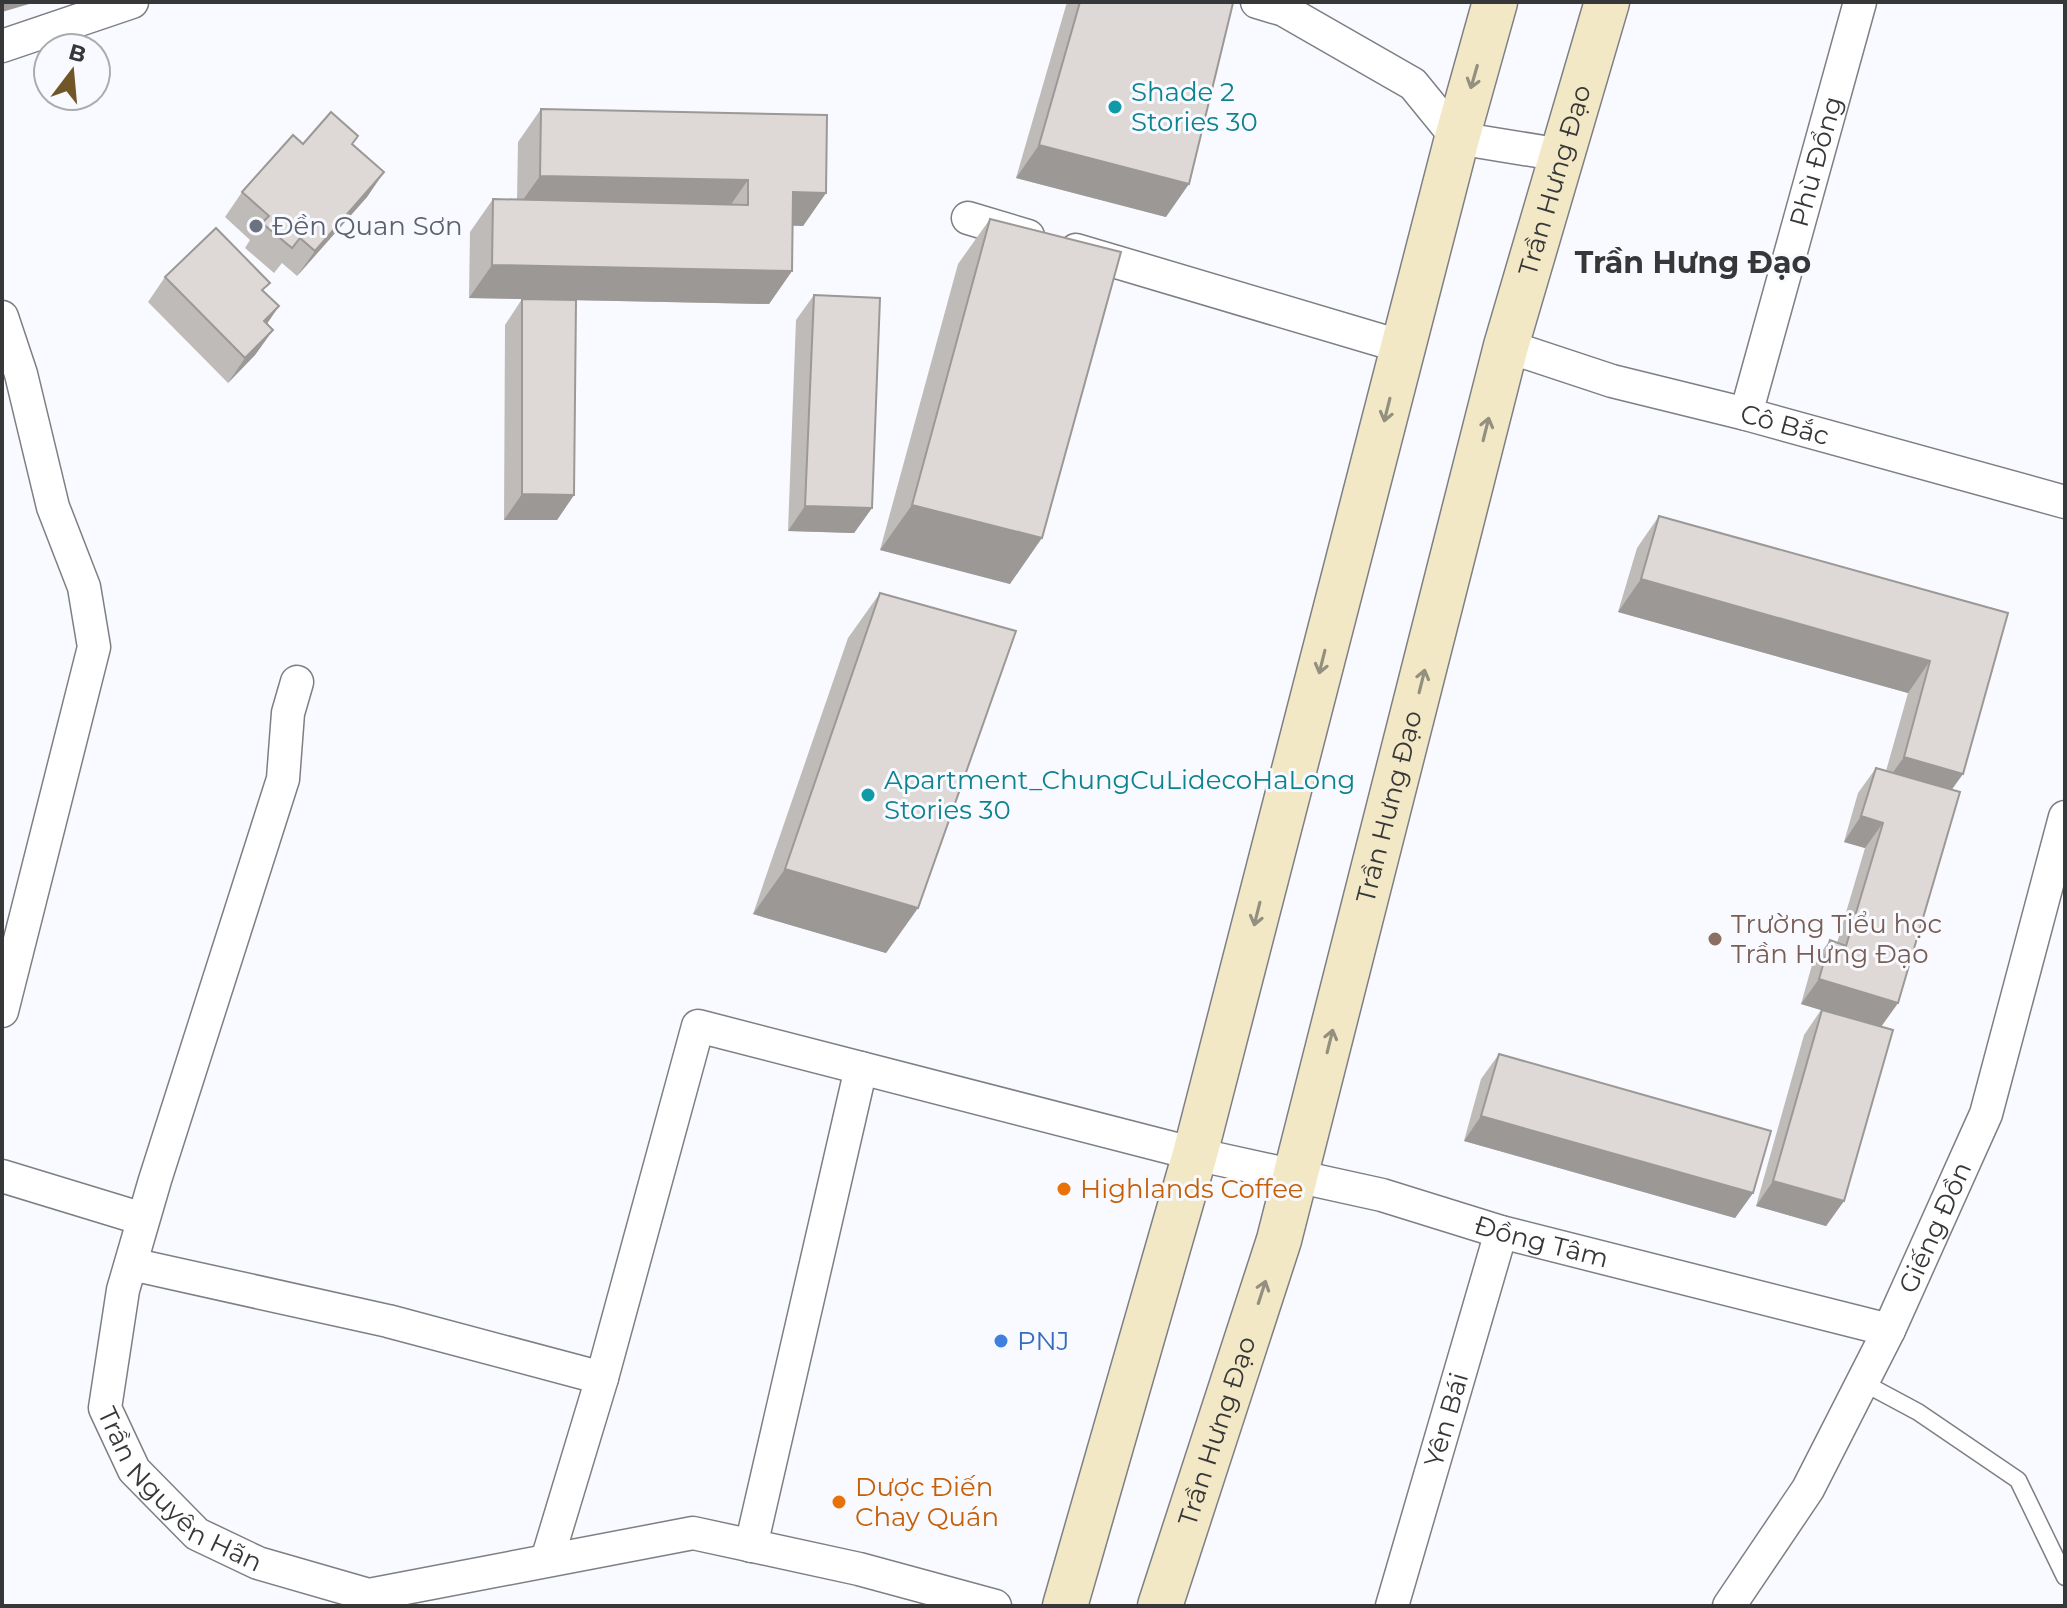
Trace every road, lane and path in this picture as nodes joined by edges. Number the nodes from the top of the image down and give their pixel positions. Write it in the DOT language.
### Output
graph roads {
  1 [pos="132,2"];
  2 [pos="1257,2"];
  3 [pos="1495,2"];
  4 [pos="1607,2"];
  5 [pos="1860,2"];
  6 [pos="2,46"];
  7 [pos="1457,138"];
  8 [pos="1562,155"];
  9 [pos="968,218"];
  10 [pos="2,317"];
  11 [pos="1506,346"];
  12 [pos="1403,347"];
  13 [pos="1746,414"];
  14 [pos="2065,502"];
  15 [pos="297,682"];
  16 [pos="2065,817"];
  17 [pos="2,1011"];
  18 [pos="861,1068"];
  19 [pos="1195,1154"];
  20 [pos="2,1176"];
  21 [pos="1296,1176"];
  22 [pos="143,1219"];
  23 [pos="1501,1232"];
  24 [pos="131,1264"];
  25 [pos="1889,1330"];
  26 [pos="602,1378"];
  27 [pos="1862,1382"];
  28 [pos="751,1546"];
  29 [pos="547,1560"];
  30 [pos="2065,1577"];
  31 [pos="995,1606"];
  32 [pos="1065,1606"];
  33 [pos="1160,1606"];
  34 [pos="1392,1606"];
  35 [pos="1729,1606"];
  1 -- 6 [label="street"];
  2 -- 7 [label="street"];
  3 -- 7 [label="main road, one-way"];
  4 -- 8 [label="main road, Trần Hưng Đạo"];
  5 -- 13 [label="street, Phù Đổng"];
  7 -- 8 [label="street"];
  7 -- 12 [label="main road"];
  8 -- 11 [label="main road, Trần Hưng Đạo"];
  9 -- 12 [label="street"];
  10 -- 17 [label="street"];
  11 -- 13 [label="street, Cô Bắc"];
  21 -- 11 [label="main road, Trần Hưng Đạo, one-way"];
  12 -- 19 [label="main road, one-way"];
  13 -- 14 [label="street, Cô Bắc"];
  15 -- 22 [label="street, Trần Nguyên Hãn"];
  16 -- 25 [label="street, Giếng Đồn"];
  18 -- 19 [label="street, Đồng Tâm"];
  18 -- 26 [label="street, Đồng Tâm"];
  18 -- 28 [label="street"];
  19 -- 21 [label="street, Đồng Tâm"];
  19 -- 32 [label="main road"];
  20 -- 22 [label="street"];
  21 -- 23 [label="street, Đồng Tâm"];
  33 -- 21 [label="main road, Trần Hưng Đạo, one-way"];
  22 -- 24 [label="street, Trần Nguyên Hãn"];
  23 -- 25 [label="street, Đồng Tâm"];
  23 -- 34 [label="street, Yên Bái"];
  24 -- 26 [label="street"];
  24 -- 29 [label="street, Trần Nguyên Hãn"];
  25 -- 27 [label="street, Giếng Đồn"];
  26 -- 29 [label="street"];
  27 -- 30 [label="lane"];
  27 -- 35 [label="street, Giếng Đồn"];
  28 -- 29 [label="street, Trần Nguyên Hãn"];
  28 -- 31 [label="street, Trần Nguyên Hãn"];
}
